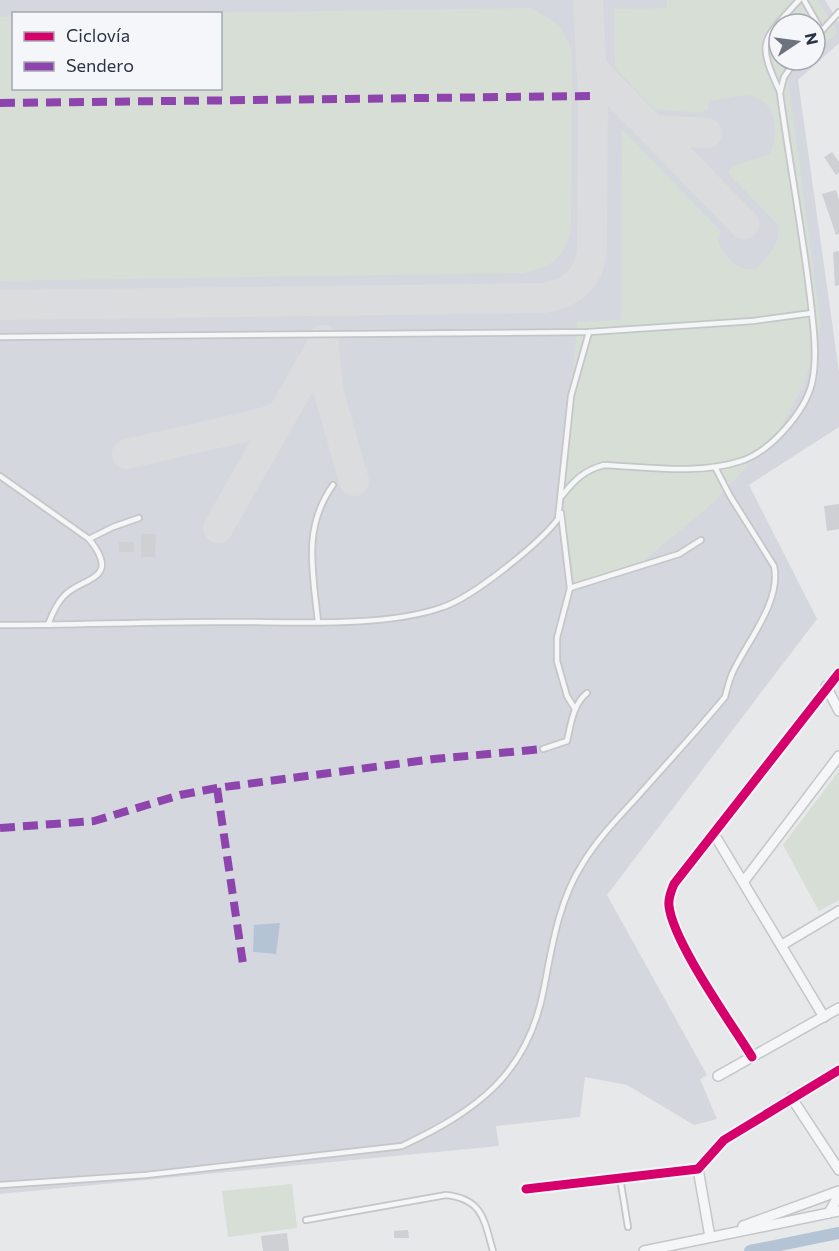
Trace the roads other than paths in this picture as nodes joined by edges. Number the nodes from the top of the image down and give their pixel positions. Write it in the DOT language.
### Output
graph roads {
  1 [pos="799,0"];
  2 [pos="839,12"];
  3 [pos="827,24"];
  4 [pos="787,72"];
  5 [pos="780,93"];
  6 [pos="812,313"];
  7 [pos="589,332"];
  8 [pos="0,337"];
  9 [pos="715,467"];
  10 [pos="0,476"];
  11 [pos="333,485"];
  12 [pos="561,497"];
  13 [pos="560,510"];
  14 [pos="139,518"];
  15 [pos="89,539"];
  16 [pos="701,540"];
  17 [pos="570,588"];
  18 [pos="318,622"];
  19 [pos="0,624"];
  20 [pos="48,625"];
  21 [pos="839,673"];
  22 [pos="826,686"];
  23 [pos="587,693"];
  24 [pos="575,709"];
  25 [pos="839,711"];
  26 [pos="543,749"];
  27 [pos="839,756"];
  28 [pos="714,834"];
  29 [pos="744,881"];
  30 [pos="839,911"];
  31 [pos="782,945"];
  32 [pos="839,1008"];
  33 [pos="824,1017"];
  34 [pos="752,1057"];
  35 [pos="839,1070"];
  36 [pos="718,1076"];
  37 [pos="791,1097"];
  38 [pos="698,1169"];
  39 [pos="839,1170"];
  40 [pos="620,1178"];
  41 [pos="0,1185"];
  42 [pos="526,1189"];
  43 [pos="839,1193"];
  44 [pos="834,1212"];
  45 [pos="306,1220"];
  46 [pos="628,1227"];
  47 [pos="726,1234"];
  48 [pos="710,1237"];
  49 [pos="493,1251"];
  50 [pos="644,1251"];
  1 -- 5 [label="lane"];
  2 -- 3 [label="lane"];
  4 -- 5 [label="lane"];
  5 -- 6 [label="lane"];
  6 -- 7 [label="lane"];
  6 -- 9 [label="lane"];
  7 -- 8 [label="lane"];
  7 -- 12 [label="lane"];
  9 -- 12 [label="lane"];
  9 -- 41 [label="lane"];
  10 -- 15 [label="lane"];
  11 -- 18 [label="lane"];
  12 -- 13 [label="lane"];
  13 -- 17 [label="lane"];
  13 -- 18 [label="lane"];
  14 -- 15 [label="lane"];
  15 -- 20 [label="lane"];
  16 -- 17 [label="lane"];
  17 -- 24 [label="lane"];
  18 -- 20 [label="lane"];
  19 -- 20 [label="lane"];
  21 -- 22 [label="street"];
  22 -- 25 [label="street"];
  22 -- 28 [label="street"];
  23 -- 24 [label="lane"];
  24 -- 26 [label="lane"];
  27 -- 29 [label="street"];
  28 -- 29 [label="street"];
  28 -- 34 [label="street"];
  29 -- 31 [label="street"];
  30 -- 31 [label="street"];
  31 -- 33 [label="street"];
  32 -- 33 [label="street"];
  33 -- 34 [label="street"];
  34 -- 36 [label="street"];
  35 -- 37 [label="street"];
  37 -- 38 [label="street"];
  37 -- 39 [label="street"];
  38 -- 40 [label="street"];
  38 -- 48 [label="street"];
  40 -- 42 [label="street"];
  40 -- 46 [label="lane"];
  43 -- 44 [label="street"];
  43 -- 47 [label="street"];
  44 -- 47 [label="street"];
  45 -- 49 [label="lane"];
  47 -- 48 [label="street"];
  48 -- 50 [label="street"];
}
